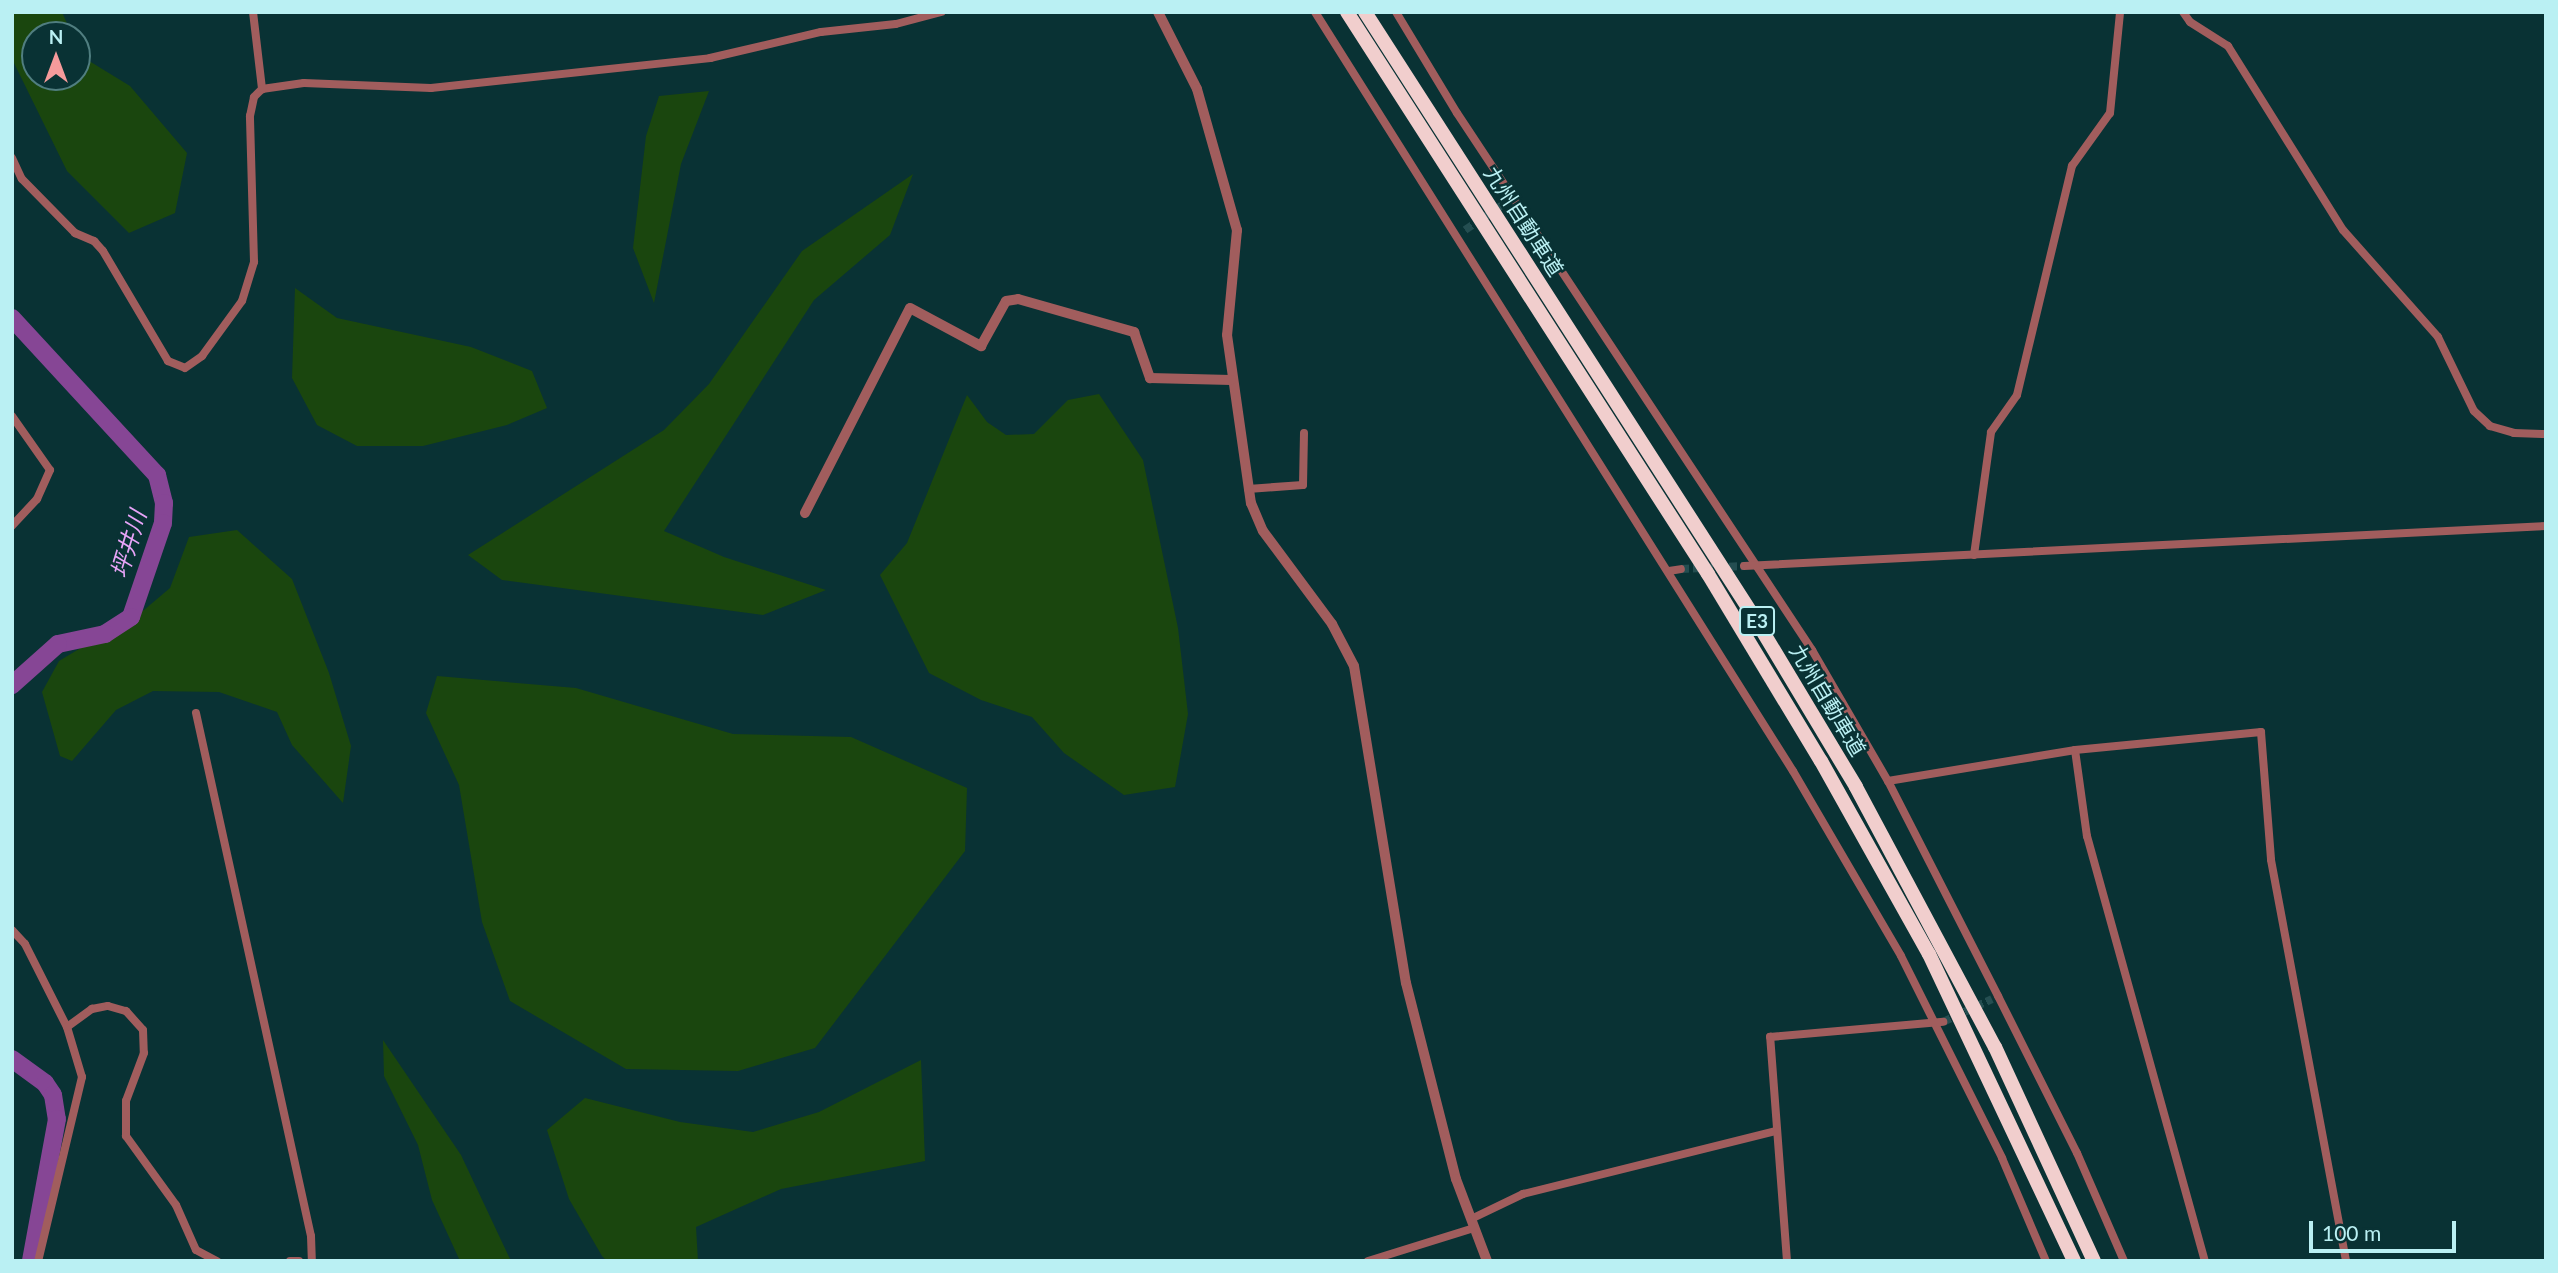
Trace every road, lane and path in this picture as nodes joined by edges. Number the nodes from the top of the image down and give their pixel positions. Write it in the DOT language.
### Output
graph roads {
  1 [pos="253,12"];
  2 [pos="941,12"];
  3 [pos="1158,12"];
  4 [pos="1315,12"];
  5 [pos="1347,12"];
  6 [pos="1365,12"];
  7 [pos="1396,12"];
  8 [pos="2120,12"];
  9 [pos="2183,12"];
  10 [pos="262,89"];
  11 [pos="12,158"];
  12 [pos="22,179"];
  13 [pos="12,182"];
  14 [pos="1231,380"];
  15 [pos="12,416"];
  16 [pos="1304,433"];
  17 [pos="2546,434"];
  18 [pos="1248,489"];
  19 [pos="805,513"];
  20 [pos="12,526"];
  21 [pos="2546,526"];
  22 [pos="1974,555"];
  23 [pos="1755,565"];
  24 [pos="1744,566"];
  25 [pos="1681,569"];
  26 [pos="1669,571"];
  27 [pos="196,713"];
  28 [pos="2075,750"];
  29 [pos="1888,781"];
  30 [pos="12,930"];
  31 [pos="1939,1024"];
  32 [pos="67,1027"];
  33 [pos="1775,1131"];
  34 [pos="1473,1224"];
  35 [pos="38,1261"];
  36 [pos="217,1261"];
  37 [pos="290,1261"];
  38 [pos="299,1261"];
  39 [pos="312,1261"];
  40 [pos="1368,1261"];
  41 [pos="1488,1261"];
  42 [pos="1787,1261"];
  43 [pos="2046,1261"];
  44 [pos="2074,1261"];
  45 [pos="2094,1261"];
  46 [pos="2124,1261"];
  47 [pos="2205,1261"];
  48 [pos="2346,1261"];
  1 -- 10 [label="street"];
  2 -- 10 [label="street"];
  3 -- 14 [label="street"];
  4 -- 26 [label="street"];
  5 -- 44 [label="highway, 九州自動車道 / E3"];
  6 -- 45 [label="highway, 九州自動車道 / E3"];
  7 -- 23 [label="street"];
  8 -- 22 [label="street"];
  9 -- 17 [label="street"];
  10 -- 12 [label="street"];
  11 -- 12 [label="street"];
  12 -- 13 [label="street"];
  14 -- 18 [label="street"];
  14 -- 19 [label="street"];
  15 -- 20 [label="street"];
  16 -- 18 [label="street"];
  18 -- 34 [label="street"];
  21 -- 22 [label="street"];
  22 -- 23 [label="street"];
  23 -- 24 [label="street"];
  23 -- 29 [label="street"];
  25 -- 26 [label="street"];
  26 -- 31 [label="street"];
  27 -- 39 [label="street"];
  28 -- 29 [label="street"];
  28 -- 47 [label="street"];
  28 -- 48 [label="street"];
  29 -- 46 [label="street"];
  30 -- 32 [label="street"];
  31 -- 33 [label="street"];
  31 -- 43 [label="street"];
  32 -- 35 [label="street"];
  32 -- 36 [label="street"];
  33 -- 34 [label="street"];
  33 -- 42 [label="street"];
  34 -- 40 [label="street"];
  34 -- 41 [label="street"];
  37 -- 38 [label="street"];
}
